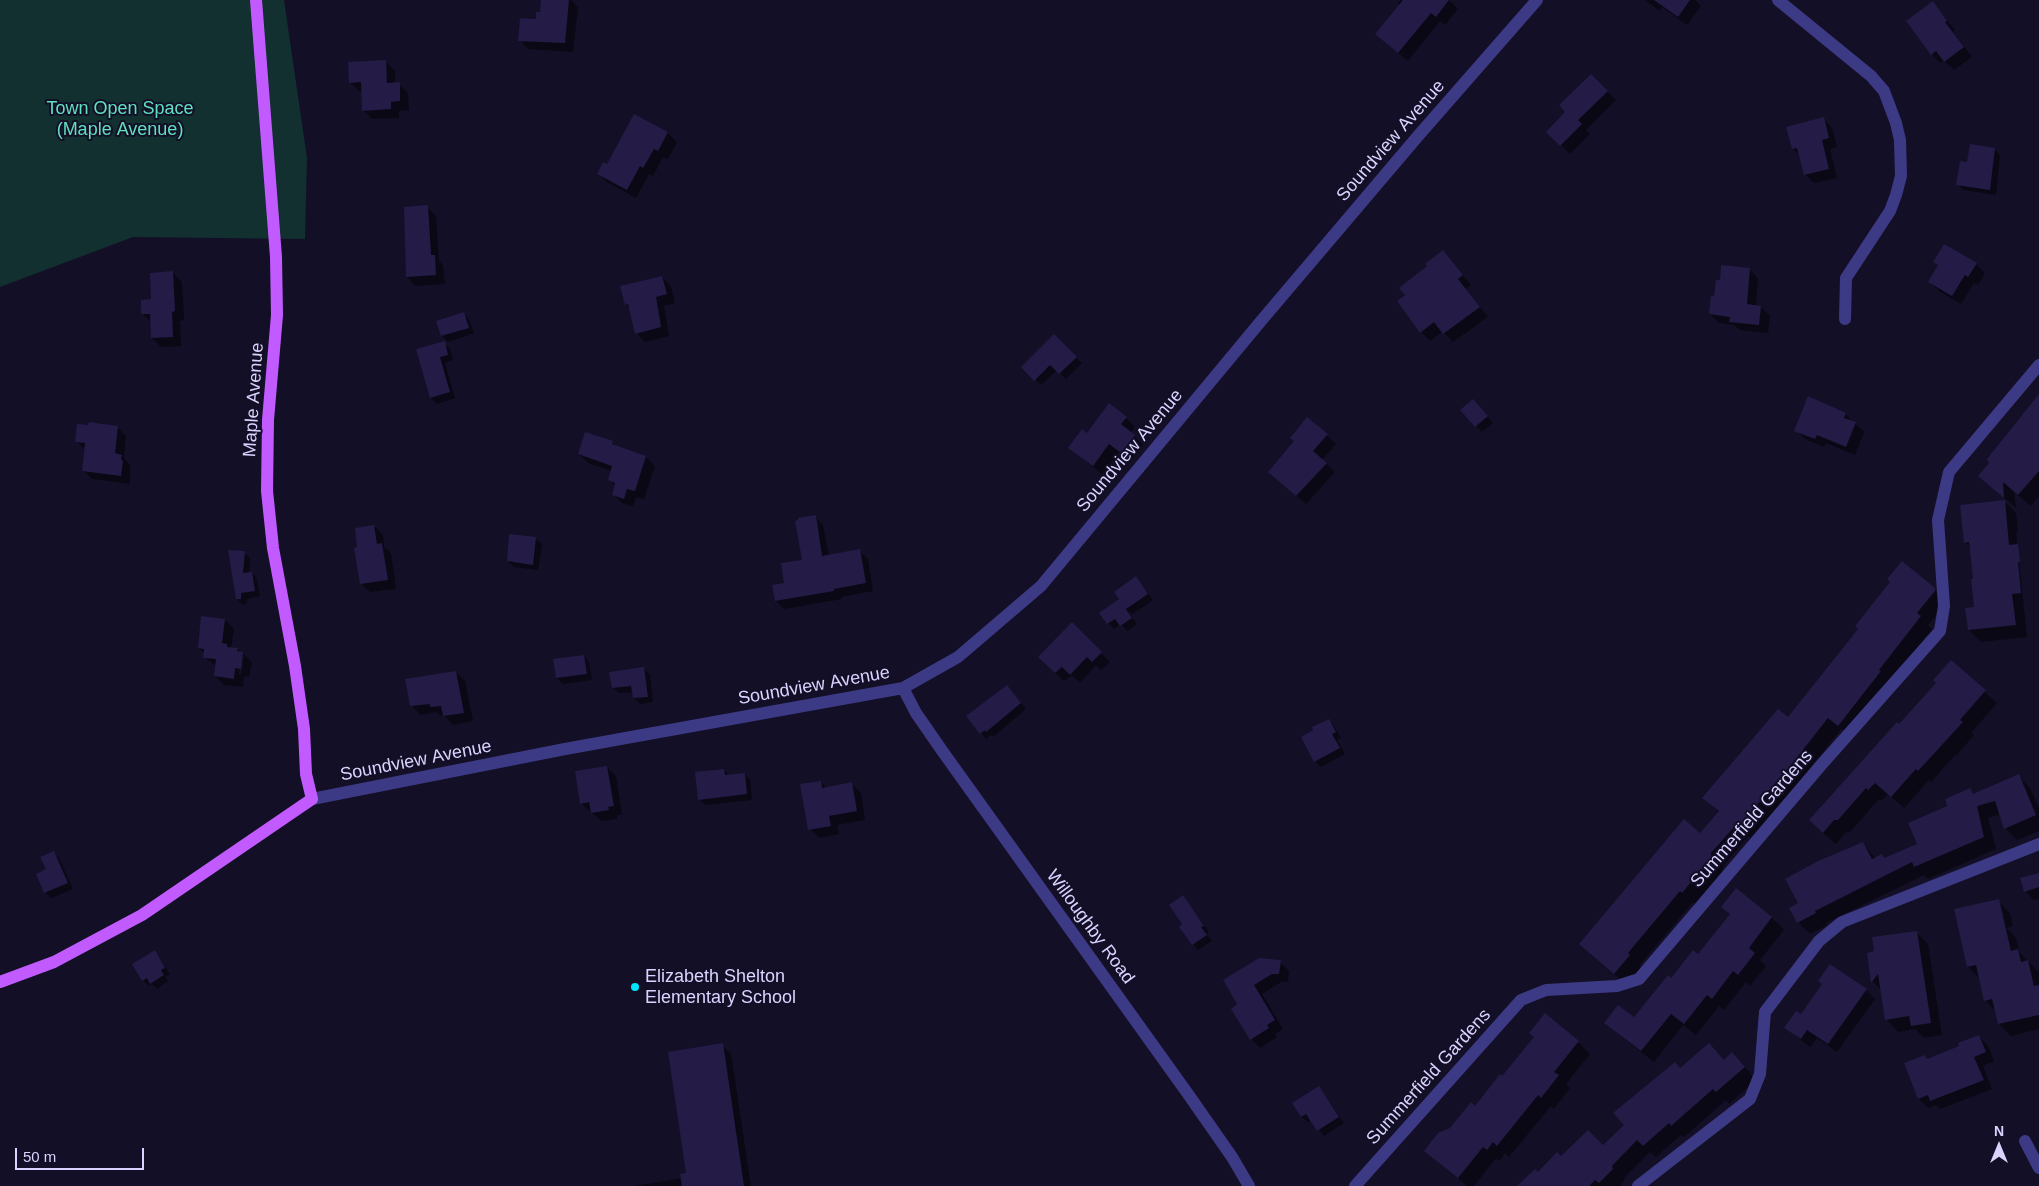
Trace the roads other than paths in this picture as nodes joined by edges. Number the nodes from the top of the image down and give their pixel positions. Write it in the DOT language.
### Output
graph roads {
  1 [pos="256,0"];
  2 [pos="1537,0"];
  3 [pos="1778,0"];
  4 [pos="1845,319"];
  5 [pos="2039,365"];
  6 [pos="903,688"];
  7 [pos="312,799"];
  8 [pos="2039,844"];
  9 [pos="0,982"];
  10 [pos="2025,1142"];
  11 [pos="2039,1168"];
  12 [pos="1249,1186"];
  13 [pos="1355,1186"];
  14 [pos="1638,1186"];
  1 -- 7 [label="main road, Maple Avenue"];
  2 -- 6 [label="street, Soundview Avenue"];
  3 -- 4 [label="street"];
  5 -- 13 [label="street, Summerfield Gardens"];
  6 -- 7 [label="street, Soundview Avenue"];
  6 -- 12 [label="street, Willoughby Road"];
  7 -- 9 [label="main road, Soundview Avenue"];
  8 -- 14 [label="street"];
  10 -- 11 [label="street"];
}
